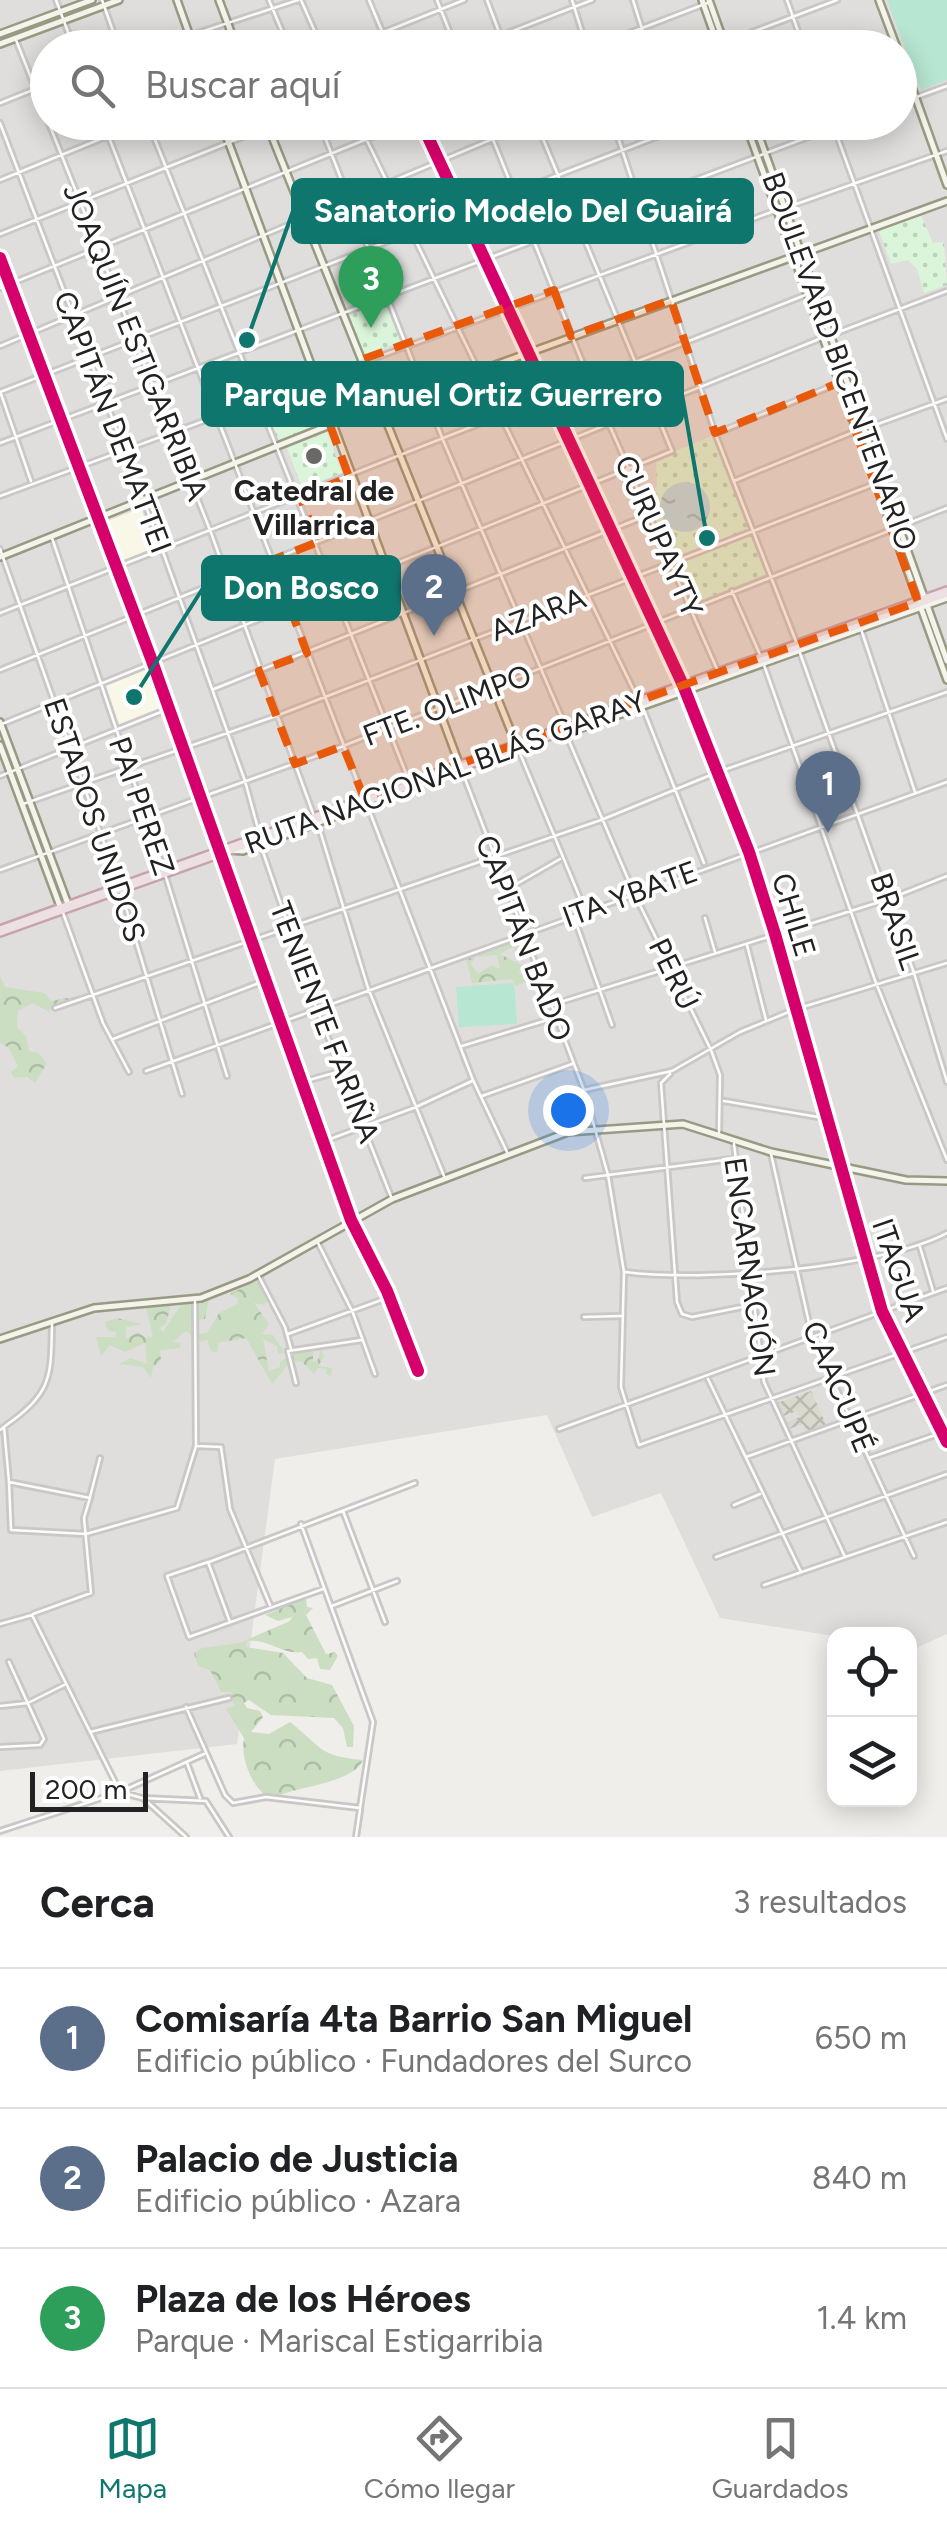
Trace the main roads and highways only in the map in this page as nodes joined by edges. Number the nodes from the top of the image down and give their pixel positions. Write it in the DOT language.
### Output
graph roads {
  1 [pos="92,0"];
  2 [pos="120,0"];
  3 [pos="176,0"];
  4 [pos="219,0"];
  5 [pos="879,0"];
  6 [pos="706,2"];
  7 [pos="103,3"];
  8 [pos="37,30"];
  9 [pos="188,30"];
  10 [pos="231,30"];
  11 [pos="716,30"];
  12 [pos="889,30"];
  13 [pos="30,32"];
  14 [pos="0,34"];
  15 [pos="0,44"];
  16 [pos="917,100"];
  17 [pos="227,140"];
  18 [pos="273,140"];
  19 [pos="753,140"];
  20 [pos="757,140"];
  21 [pos="760,154"];
  22 [pos="947,186"];
  23 [pos="947,202"];
  24 [pos="781,209"];
  25 [pos="800,253"];
  26 [pos="792,255"];
  27 [pos="811,293"];
  28 [pos="377,408"];
  29 [pos="330,425"];
  30 [pos="1,554"];
  31 [pos="947,595"];
  32 [pos="924,603"];
  33 [pos="798,647"];
  34 [pos="762,660"];
  35 [pos="947,661"];
  36 [pos="947,680"];
  37 [pos="684,688"];
  38 [pos="0,723"];
  39 [pos="0,745"];
  40 [pos="517,747"];
  41 [pos="460,767"];
  42 [pos="14,770"];
  43 [pos="365,801"];
  44 [pos="65,908"];
  45 [pos="0,931"];
  46 [pos="947,1181"];
  47 [pos="0,1340"];
  1 -- 14 [label="main road"];
  2 -- 7 [label="main road"];
  3 -- 9 [label="main road"];
  4 -- 10 [label="main road"];
  5 -- 12 [label="main road"];
  6 -- 11 [label="main road"];
  7 -- 8 [label="main road"];
  13 -- 15 [label="main road"];
  16 -- 22 [label="main road"];
  17 -- 29 [label="main road"];
  18 -- 28 [label="main road"];
  19 -- 21 [label="main road, BOULEVARD BICENTENARIO"];
  20 -- 21 [label="main road, BOULEVARD BICENTENARIO"];
  21 -- 24 [label="main road, BOULEVARD BICENTENARIO"];
  23 -- 25 [label="main road"];
  24 -- 25 [label="main road, BOULEVARD BICENTENARIO"];
  24 -- 26 [label="main road, BOULEVARD BICENTENARIO"];
  25 -- 26 [label="main road"];
  25 -- 27 [label="main road, BOULEVARD BICENTENARIO"];
  26 -- 27 [label="main road, BOULEVARD BICENTENARIO"];
  26 -- 28 [label="main road"];
  27 -- 32 [label="main road, BOULEVARD BICENTENARIO"];
  27 -- 32 [label="main road, BOULEVARD BICENTENARIO"];
  28 -- 29 [label="main road"];
  28 -- 40 [label="main road"];
  29 -- 30 [label="main road"];
  29 -- 41 [label="main road"];
  31 -- 32 [label="highway, RUTA NACIONAL BLÁS GARAY"];
  32 -- 33 [label="highway, RUTA NACIONAL BLÁS GARAY"];
  32 -- 33 [label="main road"];
  32 -- 35 [label="main road"];
  32 -- 36 [label="main road"];
  33 -- 34 [label="highway, RUTA NACIONAL BLÁS GARAY"];
  34 -- 37 [label="main road"];
  34 -- 37 [label="highway, RUTA NACIONAL BLÁS GARAY"];
  37 -- 40 [label="highway, RUTA NACIONAL BLÁS GARAY"];
  38 -- 42 [label="main road"];
  39 -- 42 [label="main road"];
  40 -- 41 [label="highway, RUTA NACIONAL BLÁS GARAY"];
  41 -- 43 [label="main road"];
  41 -- 43 [label="highway, RUTA NACIONAL BLÁS GARAY"];
  42 -- 44 [label="main road"];
  43 -- 44 [label="highway, RUTA NACIONAL BLÁS GARAY"];
  44 -- 45 [label="highway, RUTA NACIONAL BLÁS GARAY"];
  46 -- 47 [label="main road"];
}
